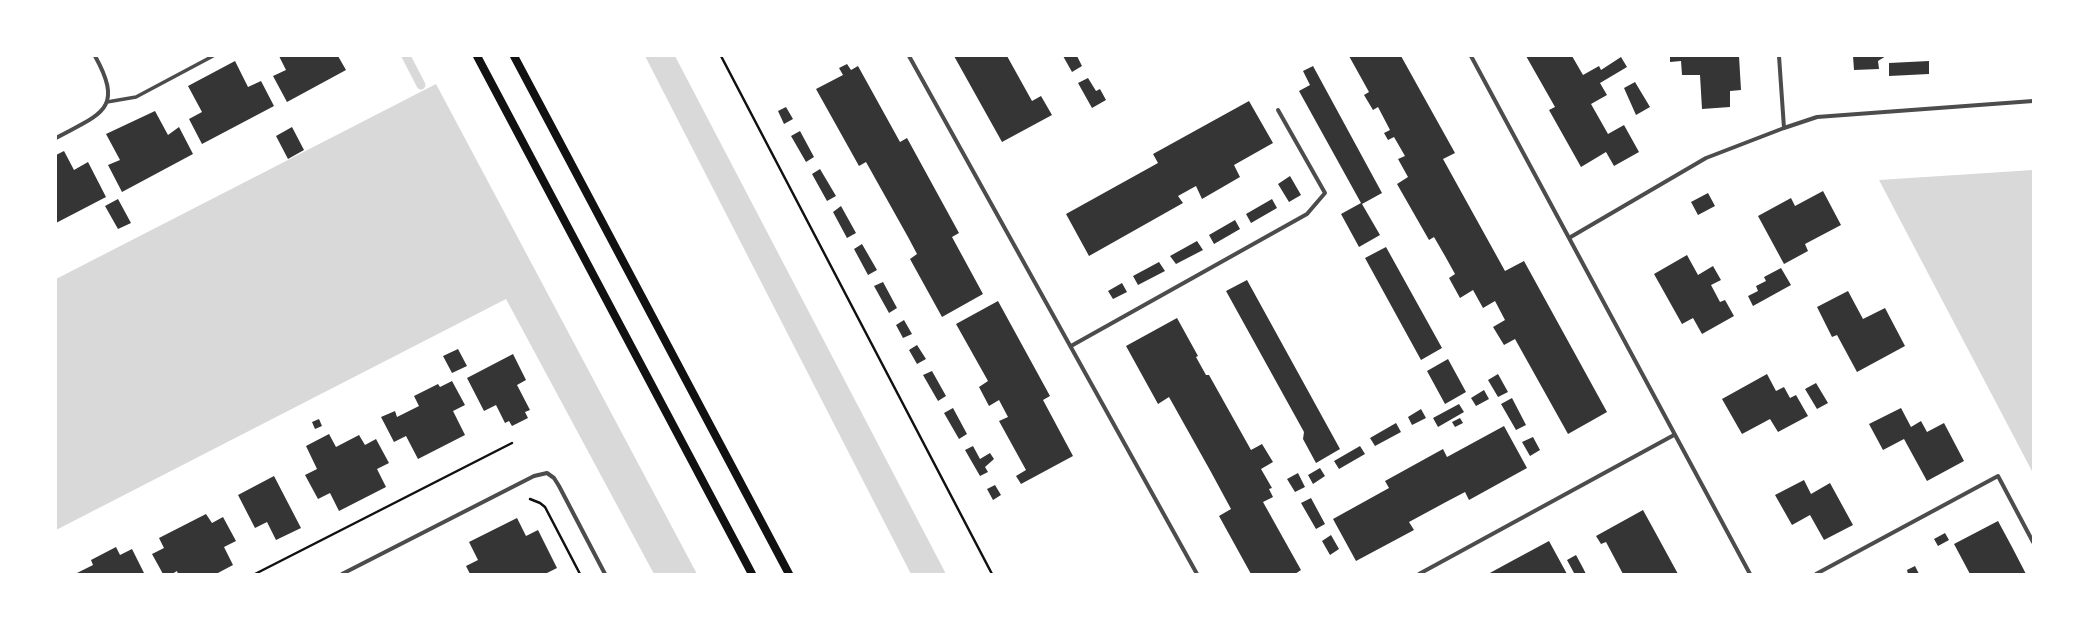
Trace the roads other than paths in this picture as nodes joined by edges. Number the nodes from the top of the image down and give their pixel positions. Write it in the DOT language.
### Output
graph roads {
  1 [pos="95,56"];
  2 [pos="213,56"];
  3 [pos="477,56"];
  4 [pos="514,56"];
  5 [pos="909,56"];
  6 [pos="1471,56"];
  7 [pos="1779,56"];
  8 [pos="2033,100"];
  9 [pos="107,102"];
  10 [pos="1278,110"];
  11 [pos="1784,128"];
  12 [pos="56,138"];
  13 [pos="1569,238"];
  14 [pos="1071,346"];
  15 [pos="1674,435"];
  16 [pos="2033,542"];
  17 [pos="342,574"];
  18 [pos="605,574"];
  19 [pos="752,574"];
  20 [pos="789,574"];
  21 [pos="1197,574"];
  22 [pos="1419,574"];
  23 [pos="1750,574"];
  24 [pos="1816,574"];
  1 -- 9 [label="street"];
  2 -- 9 [label="street"];
  3 -- 19 [label="main road"];
  4 -- 20 [label="main road"];
  5 -- 14 [label="street"];
  6 -- 13 [label="street"];
  7 -- 11 [label="street"];
  8 -- 11 [label="street"];
  9 -- 12 [label="street"];
  10 -- 14 [label="street"];
  11 -- 13 [label="street"];
  13 -- 15 [label="street"];
  14 -- 21 [label="street"];
  15 -- 22 [label="street"];
  15 -- 23 [label="street"];
  16 -- 24 [label="street"];
  17 -- 18 [label="street"];
}
